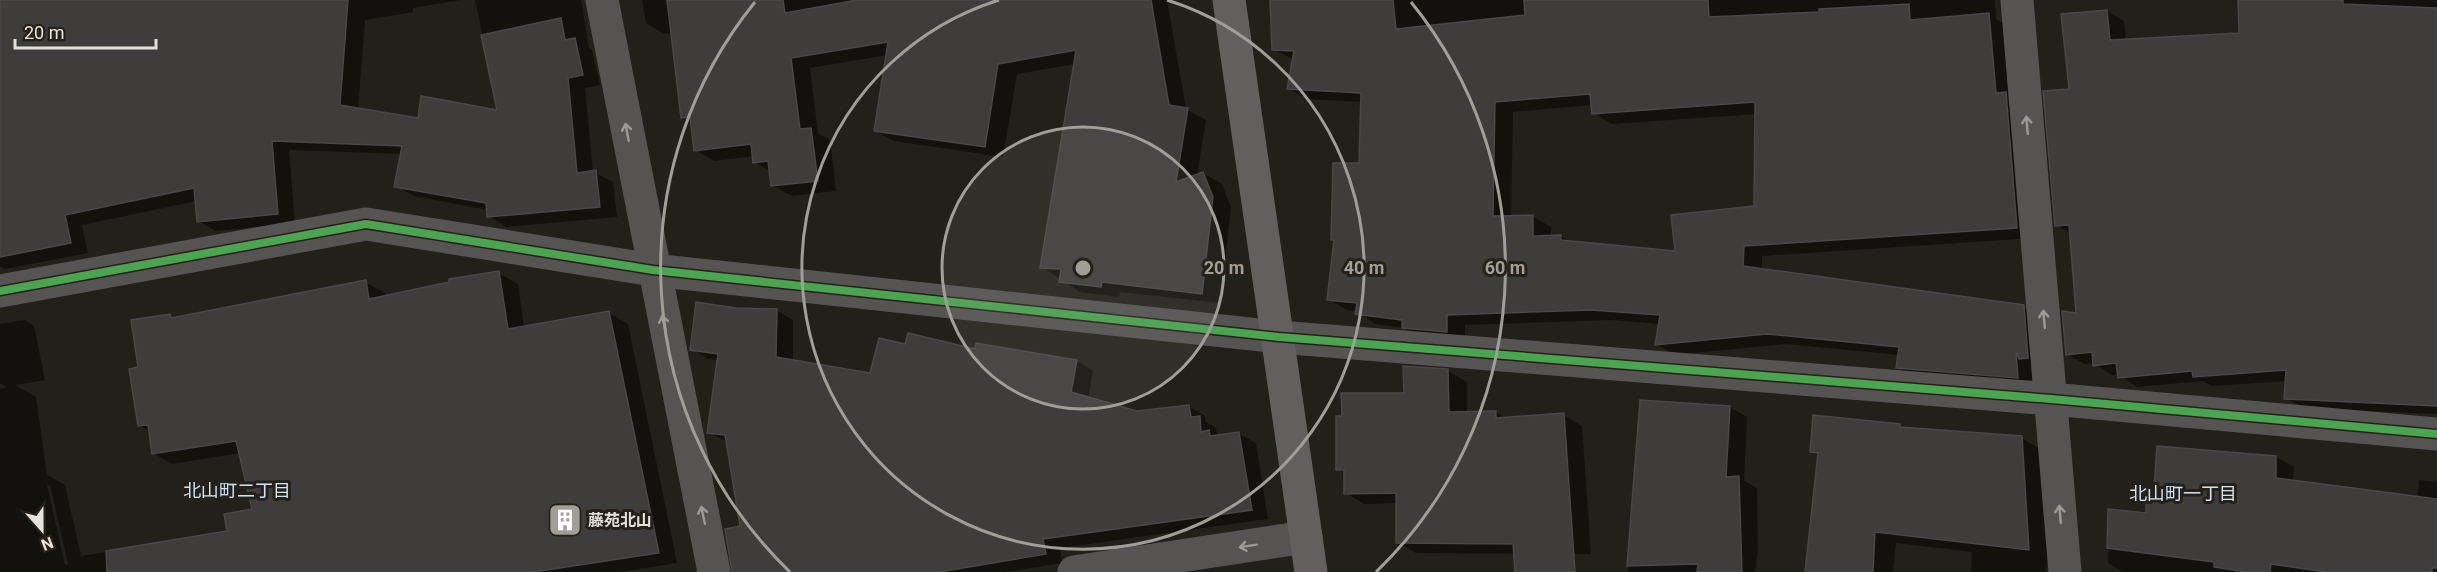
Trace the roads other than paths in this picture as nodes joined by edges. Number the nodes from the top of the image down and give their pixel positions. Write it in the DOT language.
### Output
graph roads {
  1 [pos="602,0"];
  2 [pos="1229,0"];
  3 [pos="2017,0"];
  4 [pos="653,270"];
  5 [pos="0,291"];
  6 [pos="1279,338"];
  7 [pos="2050,399"];
  8 [pos="2437,434"];
  9 [pos="1306,537"];
  10 [pos="714,572"];
  11 [pos="1074,572"];
  12 [pos="1311,572"];
  13 [pos="2065,572"];
  4 -- 1 [label="street, one-way"];
  2 -- 6 [label="street"];
  7 -- 3 [label="street, one-way"];
  4 -- 5 [label="street"];
  4 -- 6 [label="street"];
  10 -- 4 [label="street, one-way"];
  6 -- 7 [label="street"];
  6 -- 9 [label="street"];
  7 -- 8 [label="street"];
  13 -- 7 [label="street, one-way"];
  9 -- 11 [label="street, one-way"];
  9 -- 12 [label="street"];
}
